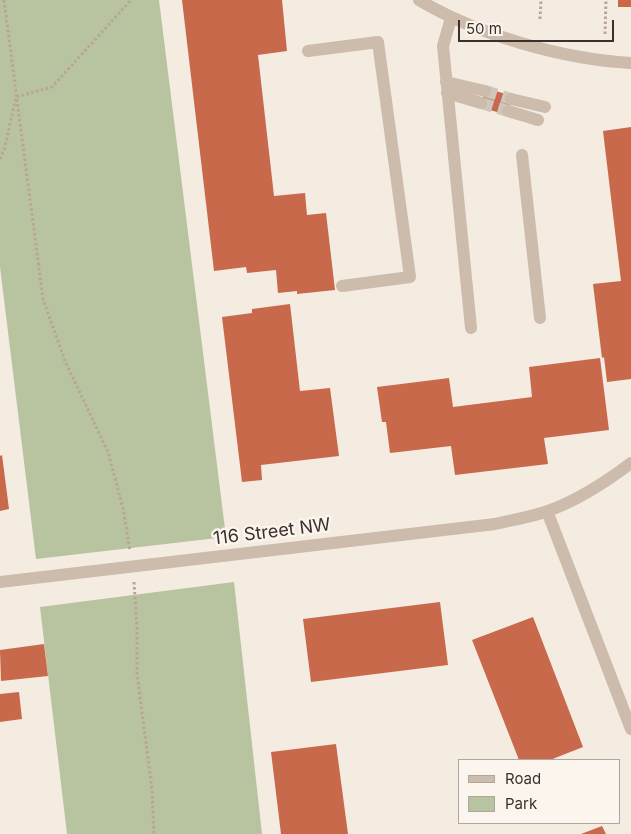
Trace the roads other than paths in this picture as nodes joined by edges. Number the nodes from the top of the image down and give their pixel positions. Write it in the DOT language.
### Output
graph roads {
  1 [pos="419,0"];
  2 [pos="451,18"];
  3 [pos="308,51"];
  4 [pos="631,63"];
  5 [pos="447,87"];
  6 [pos="483,97"];
  7 [pos="545,107"];
  8 [pos="538,120"];
  9 [pos="522,154"];
  10 [pos="342,286"];
  11 [pos="540,318"];
  12 [pos="471,328"];
  13 [pos="631,463"];
  14 [pos="547,511"];
  15 [pos="0,582"];
  16 [pos="631,729"];
  1 -- 2 [label="street"];
  2 -- 4 [label="street"];
  2 -- 5 [label="street"];
  3 -- 10 [label="street"];
  5 -- 6 [label="street"];
  5 -- 12 [label="street"];
  7 -- 8 [label="street"];
  9 -- 11 [label="street"];
  13 -- 14 [label="street, 116 Street NW"];
  14 -- 15 [label="street, 116 Street NW"];
  14 -- 16 [label="street"];
}
